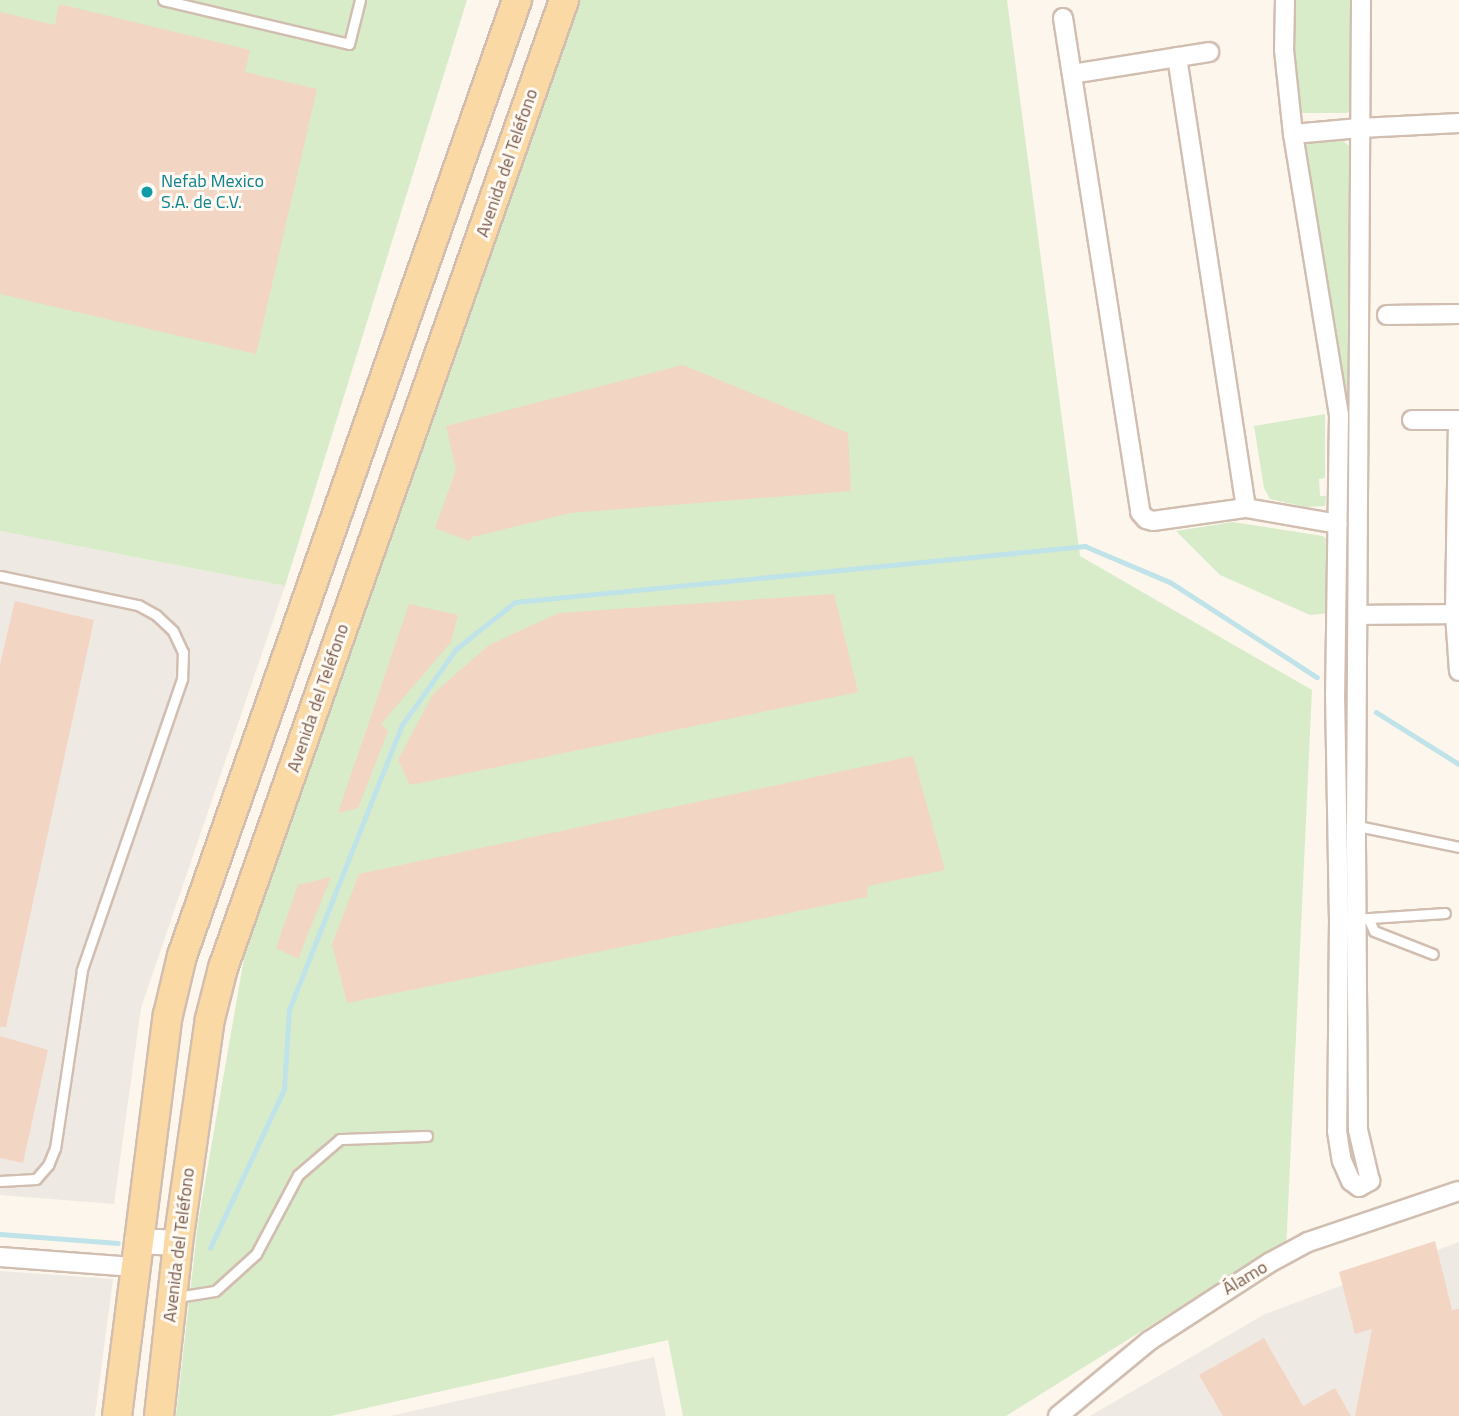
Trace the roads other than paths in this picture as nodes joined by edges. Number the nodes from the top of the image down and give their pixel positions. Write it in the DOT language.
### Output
graph roads {
  1 [pos="163,0"];
  2 [pos="517,0"];
  3 [pos="564,0"];
  4 [pos="1285,0"];
  5 [pos="1361,0"];
  6 [pos="357,1"];
  7 [pos="1062,10"];
  8 [pos="1209,52"];
  9 [pos="1177,57"];
  10 [pos="1072,74"];
  11 [pos="1459,124"];
  12 [pos="1360,128"];
  13 [pos="1293,134"];
  14 [pos="1459,313"];
  15 [pos="1387,315"];
  16 [pos="1412,420"];
  17 [pos="1459,420"];
  18 [pos="1246,508"];
  19 [pos="1360,516"];
  20 [pos="1338,519"];
  21 [pos="0,576"];
  22 [pos="1455,614"];
  23 [pos="1358,615"];
  24 [pos="1336,648"];
  25 [pos="1357,648"];
  26 [pos="1459,671"];
  27 [pos="1338,825"];
  28 [pos="1356,825"];
  29 [pos="1459,847"];
  30 [pos="1445,913"];
  31 [pos="1363,918"];
  32 [pos="1339,919"];
  33 [pos="1433,954"];
  34 [pos="427,1136"];
  35 [pos="0,1181"];
  36 [pos="1459,1191"];
  37 [pos="178,1243"];
  38 [pos="136,1254"];
  39 [pos="0,1257"];
  40 [pos="172,1298"];
  41 [pos="117,1416"];
  42 [pos="159,1416"];
  43 [pos="1058,1416"];
  1 -- 6 [label="lane"];
  2 -- 38 [label="main road"];
  3 -- 37 [label="main road, Avenida del Teléfono"];
  4 -- 13 [label="street"];
  5 -- 12 [label="street"];
  7 -- 10 [label="street"];
  8 -- 9 [label="street"];
  9 -- 10 [label="street"];
  9 -- 18 [label="street"];
  10 -- 18 [label="street"];
  11 -- 12 [label="street"];
  12 -- 13 [label="street"];
  12 -- 19 [label="street"];
  13 -- 20 [label="street"];
  14 -- 15 [label="street"];
  16 -- 17 [label="street"];
  17 -- 22 [label="street"];
  18 -- 20 [label="street"];
  19 -- 20 [label="street"];
  19 -- 23 [label="street"];
  20 -- 24 [label="street"];
  21 -- 35 [label="lane"];
  22 -- 23 [label="street"];
  22 -- 26 [label="street"];
  23 -- 25 [label="street"];
  24 -- 25 [label="street"];
  24 -- 27 [label="street"];
  25 -- 28 [label="street"];
  27 -- 28 [label="lane"];
  27 -- 32 [label="street"];
  28 -- 29 [label="lane"];
  28 -- 31 [label="street"];
  30 -- 31 [label="lane"];
  31 -- 32 [label="lane"];
  31 -- 32 [label="street"];
  31 -- 33 [label="lane"];
  34 -- 40 [label="lane"];
  36 -- 43 [label="street, Álamo"];
  37 -- 38 [label="main road"];
  37 -- 40 [label="main road, Avenida del Teléfono"];
  38 -- 39 [label="street"];
  38 -- 41 [label="main road"];
  40 -- 42 [label="main road, Avenida del Teléfono"];
}
